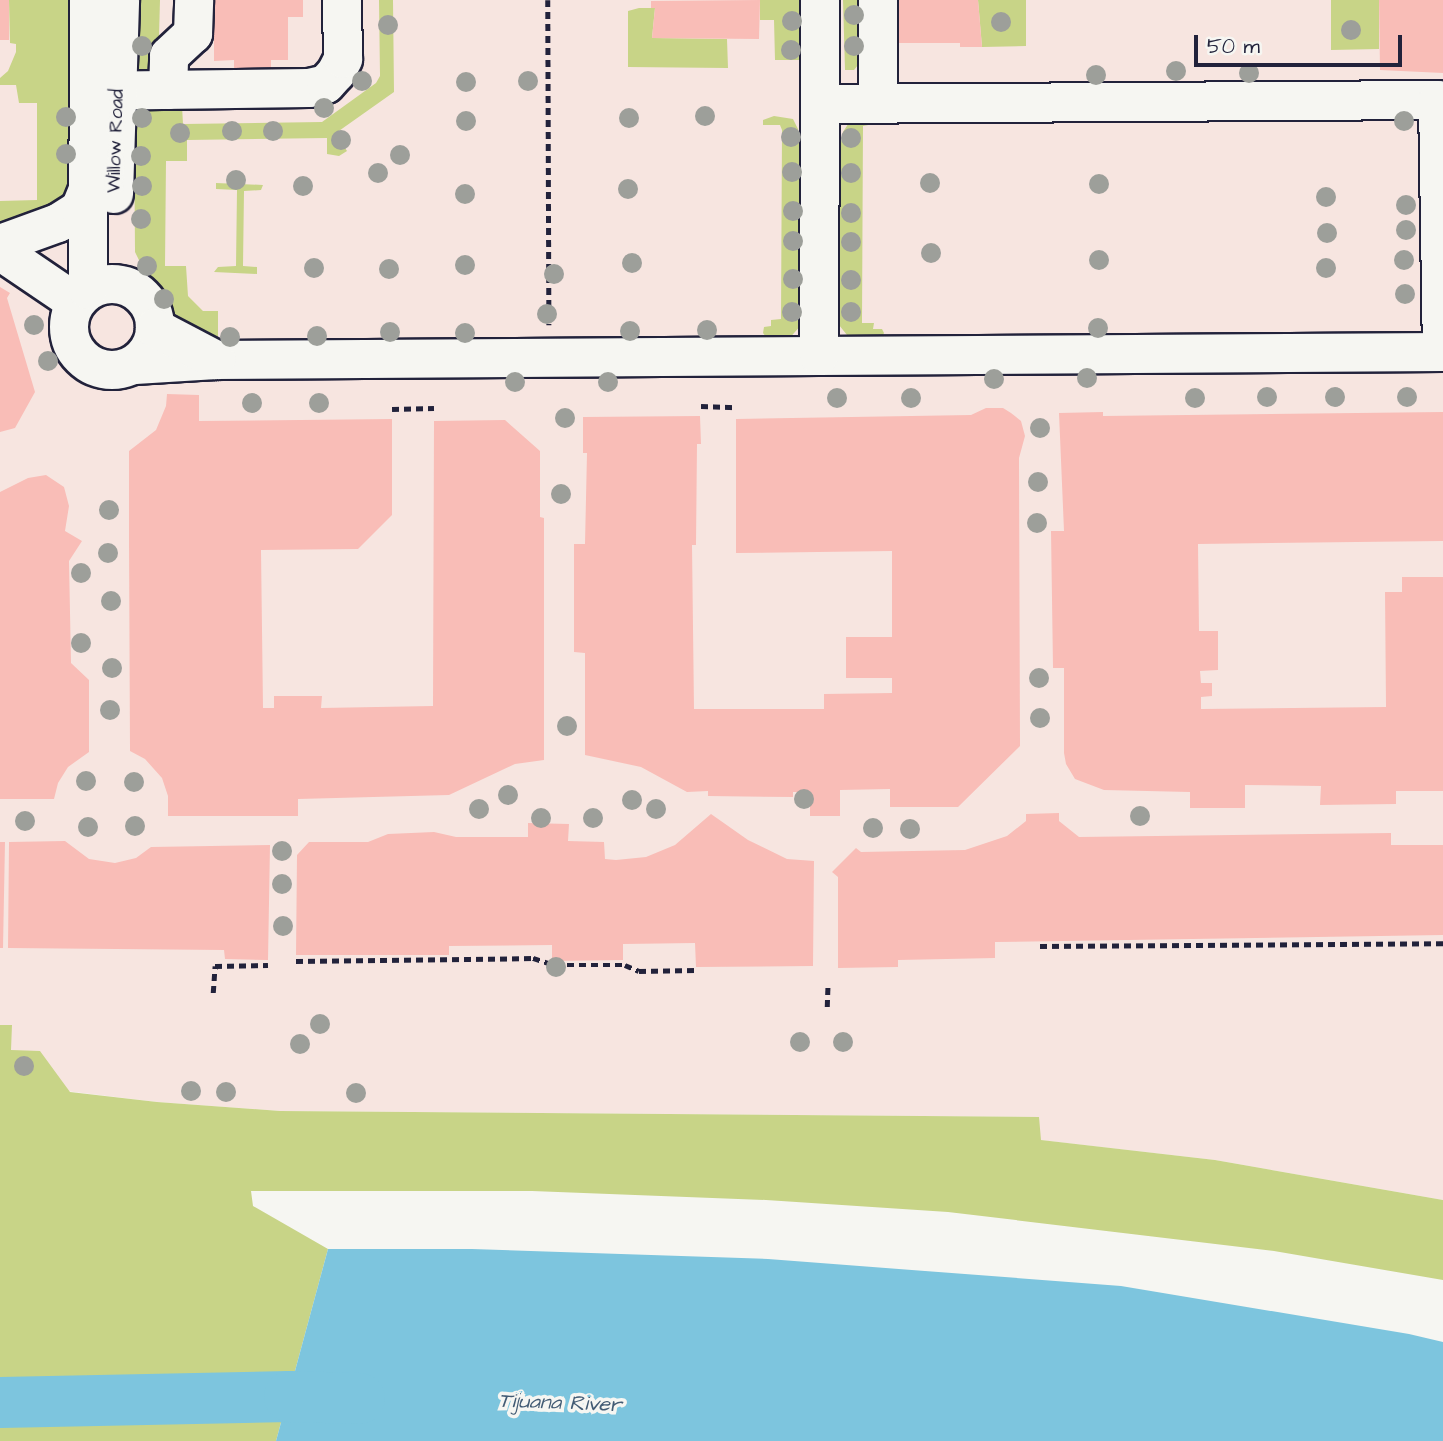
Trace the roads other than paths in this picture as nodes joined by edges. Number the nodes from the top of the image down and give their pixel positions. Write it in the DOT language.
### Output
graph roads {
  1 [pos="89,0"];
  2 [pos="120,0"];
  3 [pos="168,0"];
  4 [pos="194,0"];
  5 [pos="342,0"];
  6 [pos="820,0"];
  7 [pos="878,0"];
  8 [pos="169,73"];
  9 [pos="103,91"];
  10 [pos="821,104"];
  11 [pos="878,104"];
  12 [pos="89,187"];
  13 [pos="0,244"];
  14 [pos="0,251"];
  15 [pos="92,292"];
  16 [pos="155,328"];
  17 [pos="1443,352"];
  18 [pos="819,356"];
  19 [pos="216,360"];
  20 [pos="135,365"];
  1 -- 9 [label="lane"];
  2 -- 9 [label="lane, Willow Road"];
  3 -- 8 [label="lane"];
  4 -- 8 [label="lane"];
  5 -- 8 [label="lane"];
  6 -- 10 [label="lane"];
  7 -- 11 [label="lane"];
  8 -- 9 [label="lane"];
  9 -- 12 [label="lane"];
  9 -- 15 [label="lane, Willow Road"];
  10 -- 11 [label="lane"];
  10 -- 18 [label="lane"];
  11 -- 17 [label="lane"];
  12 -- 13 [label="lane"];
  12 -- 15 [label="lane"];
  14 -- 15 [label="lane"];
  15 -- 16 [label="lane"];
  15 -- 20 [label="lane"];
  16 -- 19 [label="lane"];
  16 -- 20 [label="lane"];
  17 -- 18 [label="lane"];
  18 -- 19 [label="lane"];
  19 -- 20 [label="lane"];
}
